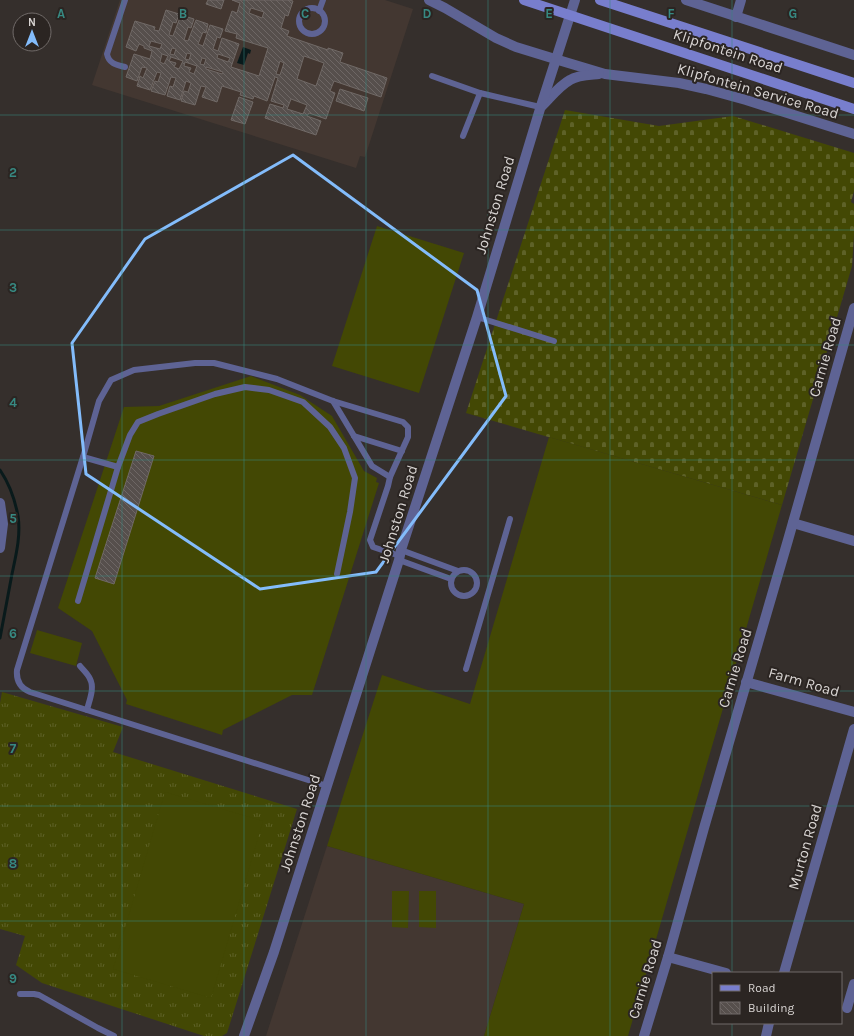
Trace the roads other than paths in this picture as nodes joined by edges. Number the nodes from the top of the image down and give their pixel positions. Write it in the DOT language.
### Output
graph roads {
  1 [pos="125,0"];
  2 [pos="323,0"];
  3 [pos="429,0"];
  4 [pos="524,0"];
  5 [pos="575,0"];
  6 [pos="600,0"];
  7 [pos="686,0"];
  8 [pos="741,0"];
  9 [pos="319,10"];
  10 [pos="570,16"];
  11 [pos="736,17"];
  12 [pos="854,55"];
  13 [pos="555,59"];
  14 [pos="125,67"];
  15 [pos="605,74"];
  16 [pos="432,76"];
  17 [pos="854,83"];
  18 [pos="480,93"];
  19 [pos="540,108"];
  20 [pos="854,109"];
  21 [pos="854,134"];
  22 [pos="463,136"];
  23 [pos="854,308"];
  24 [pos="476,316"];
  25 [pos="554,341"];
  26 [pos="334,401"];
  27 [pos="354,436"];
  28 [pos="402,451"];
  29 [pos="83,458"];
  30 [pos="118,466"];
  31 [pos="390,477"];
  32 [pos="0,503"];
  33 [pos="510,519"];
  34 [pos="793,523"];
  35 [pos="854,541"];
  36 [pos="0,548"];
  37 [pos="400,556"];
  38 [pos="458,571"];
  39 [pos="337,574"];
  40 [pos="451,579"];
  41 [pos="477,587"];
  42 [pos="489,590"];
  43 [pos="78,601"];
  44 [pos="80,666"];
  45 [pos="466,669"];
  46 [pos="746,682"];
  47 [pos="87,710"];
  48 [pos="854,712"];
  49 [pos="854,729"];
  50 [pos="327,786"];
  51 [pos="668,956"];
  52 [pos="723,972"];
  53 [pos="784,972"];
  54 [pos="854,984"];
  55 [pos="20,994"];
  56 [pos="847,1008"];
  57 [pos="770,1024"];
  58 [pos="114,1036"];
  59 [pos="244,1036"];
  60 [pos="644,1036"];
  61 [pos="766,1036"];
  1 -- 14 [label="lane"];
  2 -- 9 [label="lane"];
  3 -- 13 [label="street, Klipfontein Service Road"];
  4 -- 10 [label="main road, Klipfontein Road"];
  5 -- 10 [label="street, Johnston Road"];
  6 -- 17 [label="main road, Klipfontein Road"];
  7 -- 11 [label="street"];
  8 -- 11 [label="street"];
  9 -- 9 [label="lane"];
  10 -- 13 [label="street, Johnston Road"];
  10 -- 20 [label="main road, Klipfontein Road"];
  11 -- 12 [label="street"];
  13 -- 15 [label="street, Klipfontein Service Road"];
  13 -- 19 [label="street, Johnston Road"];
  15 -- 19 [label="street"];
  15 -- 21 [label="street, Klipfontein Service Road"];
  16 -- 18 [label="lane"];
  18 -- 19 [label="lane"];
  18 -- 22 [label="lane"];
  19 -- 24 [label="street, Johnston Road"];
  23 -- 34 [label="street, Carnie Road"];
  24 -- 25 [label="lane"];
  24 -- 37 [label="street, Johnston Road"];
  26 -- 27 [label="lane"];
  26 -- 28 [label="lane"];
  26 -- 29 [label="lane"];
  27 -- 28 [label="lane"];
  27 -- 31 [label="lane"];
  28 -- 31 [label="lane"];
  29 -- 30 [label="lane"];
  29 -- 47 [label="lane"];
  30 -- 39 [label="lane"];
  30 -- 43 [label="lane"];
  31 -- 37 [label="lane"];
  32 -- 36 [label="street"];
  33 -- 42 [label="lane"];
  34 -- 35 [label="street"];
  34 -- 46 [label="street, Carnie Road"];
  37 -- 38 [label="lane"];
  37 -- 40 [label="lane"];
  37 -- 50 [label="street, Johnston Road"];
  38 -- 40 [label="lane"];
  38 -- 41 [label="lane"];
  40 -- 41 [label="lane"];
  41 -- 42 [label="lane"];
  42 -- 45 [label="lane"];
  44 -- 47 [label="lane"];
  46 -- 48 [label="street, Farm Road"];
  46 -- 51 [label="street, Carnie Road"];
  47 -- 50 [label="lane"];
  49 -- 53 [label="street, Murton Road"];
  50 -- 59 [label="street, Johnston Road"];
  51 -- 52 [label="street"];
  51 -- 60 [label="street, Carnie Road"];
  54 -- 56 [label="street"];
  55 -- 58 [label="lane"];
  57 -- 61 [label="street"];
}
